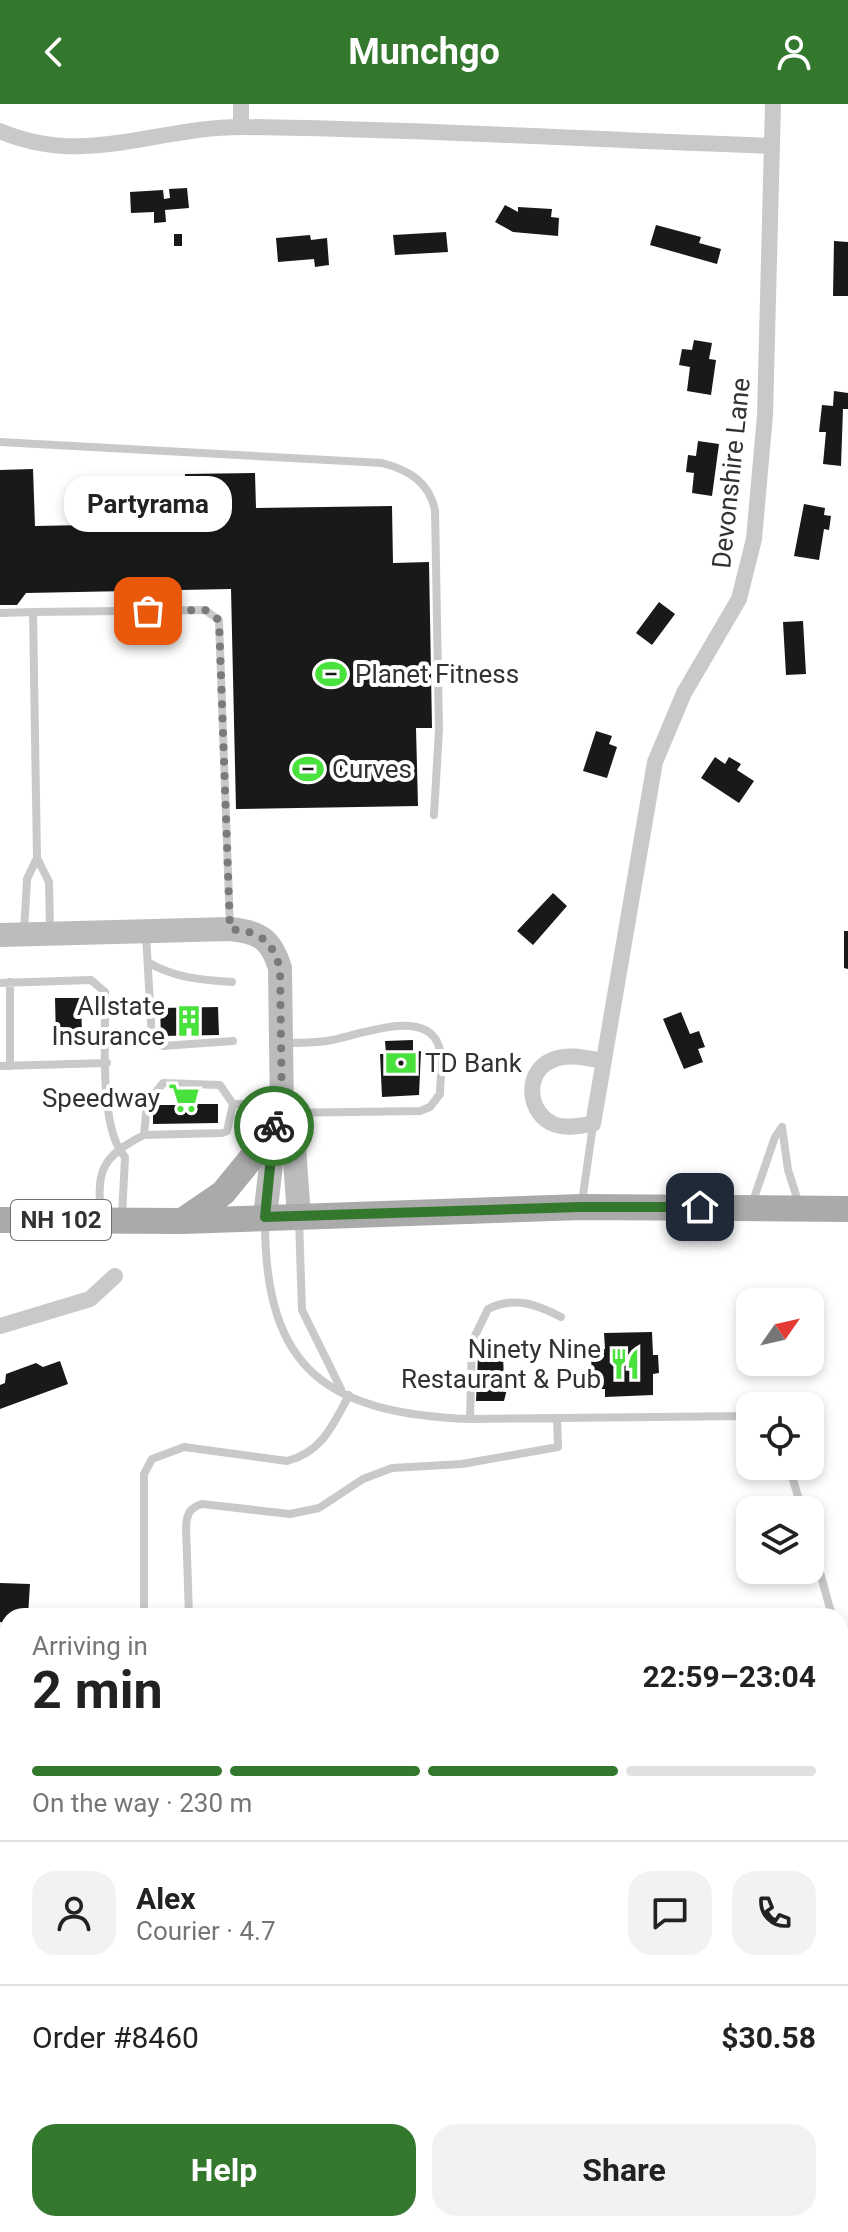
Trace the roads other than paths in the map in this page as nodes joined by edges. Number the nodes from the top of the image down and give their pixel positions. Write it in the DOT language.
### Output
graph roads {
  1 [pos="241,104"];
  2 [pos="773,104"];
  3 [pos="241,127"];
  4 [pos="0,131"];
  5 [pos="772,146"];
  6 [pos="0,442"];
  7 [pos="33,612"];
  8 [pos="0,613"];
  9 [pos="434,815"];
  10 [pos="37,858"];
  11 [pos="230,929"];
  12 [pos="145,933"];
  13 [pos="51,934"];
  14 [pos="12,935"];
  15 [pos="149,963"];
  16 [pos="10,982"];
  17 [pos="232,982"];
  18 [pos="0,983"];
  19 [pos="233,1041"];
  20 [pos="283,1043"];
  21 [pos="604,1061"];
  22 [pos="107,1063"];
  23 [pos="5,1066"];
  24 [pos="233,1104"];
  25 [pos="277,1123"];
  26 [pos="593,1124"];
  27 [pos="144,1135"];
  28 [pos="117,1149"];
  29 [pos="581,1207"];
  30 [pos="751,1208"];
  31 [pos="800,1208"];
  32 [pos="848,1209"];
  33 [pos="265,1217"];
  34 [pos="299,1217"];
  35 [pos="0,1220"];
  36 [pos="112,1221"];
  37 [pos="182,1221"];
  38 [pos="115,1276"];
  39 [pos="561,1317"];
  40 [pos="0,1326"];
  41 [pos="341,1389"];
  42 [pos="349,1395"];
  43 [pos="736,1416"];
  44 [pos="557,1418"];
  45 [pos="470,1419"];
  46 [pos="823,1584"];
  47 [pos="144,1608"];
  48 [pos="189,1608"];
  49 [pos="830,1608"];
  1 -- 3 [label="street"];
  2 -- 5 [label="street, Devonshire Lane"];
  3 -- 4 [label="street"];
  3 -- 5 [label="street"];
  5 -- 21 [label="street, Devonshire Lane"];
  6 -- 9 [label="lane"];
  7 -- 8 [label="lane"];
  7 -- 10 [label="lane"];
  7 -- 11 [label="lane"];
  10 -- 13 [label="lane"];
  10 -- 14 [label="lane"];
  11 -- 12 [label="street"];
  11 -- 20 [label="street"];
  12 -- 13 [label="street"];
  12 -- 15 [label="lane"];
  13 -- 14 [label="street"];
  15 -- 17 [label="lane"];
  15 -- 19 [label="lane"];
  16 -- 18 [label="lane"];
  16 -- 22 [label="lane"];
  16 -- 23 [label="lane"];
  20 -- 25 [label="street"];
  20 -- 25 [label="lane"];
  21 -- 26 [label="street, Devonshire Lane"];
  21 -- 26 [label="street"];
  22 -- 23 [label="lane"];
  22 -- 28 [label="lane"];
  24 -- 25 [label="lane"];
  24 -- 27 [label="lane"];
  24 -- 27 [label="lane"];
  25 -- 33 [label="street"];
  25 -- 34 [label="street"];
  25 -- 37 [label="main road"];
  26 -- 29 [label="lane, Devonshire Lane"];
  27 -- 28 [label="lane"];
  28 -- 36 [label="lane"];
  28 -- 36 [label="lane"];
  29 -- 30 [label="main road, NH 102"];
  29 -- 34 [label="main road, NH 102"];
  30 -- 31 [label="main road, NH 102"];
  30 -- 31 [label="lane"];
  31 -- 32 [label="main road, NH 102"];
  33 -- 34 [label="main road, NH 102"];
  33 -- 37 [label="main road, NH 102"];
  33 -- 41 [label="lane"];
  34 -- 41 [label="lane"];
  35 -- 36 [label="main road, NH 102"];
  36 -- 37 [label="main road, NH 102"];
  38 -- 40 [label="street"];
  39 -- 45 [label="lane"];
  41 -- 42 [label="lane"];
  42 -- 45 [label="lane"];
  42 -- 47 [label="lane"];
  43 -- 44 [label="lane"];
  44 -- 45 [label="lane"];
  44 -- 48 [label="lane"];
  46 -- 49 [label="lane"];
}
